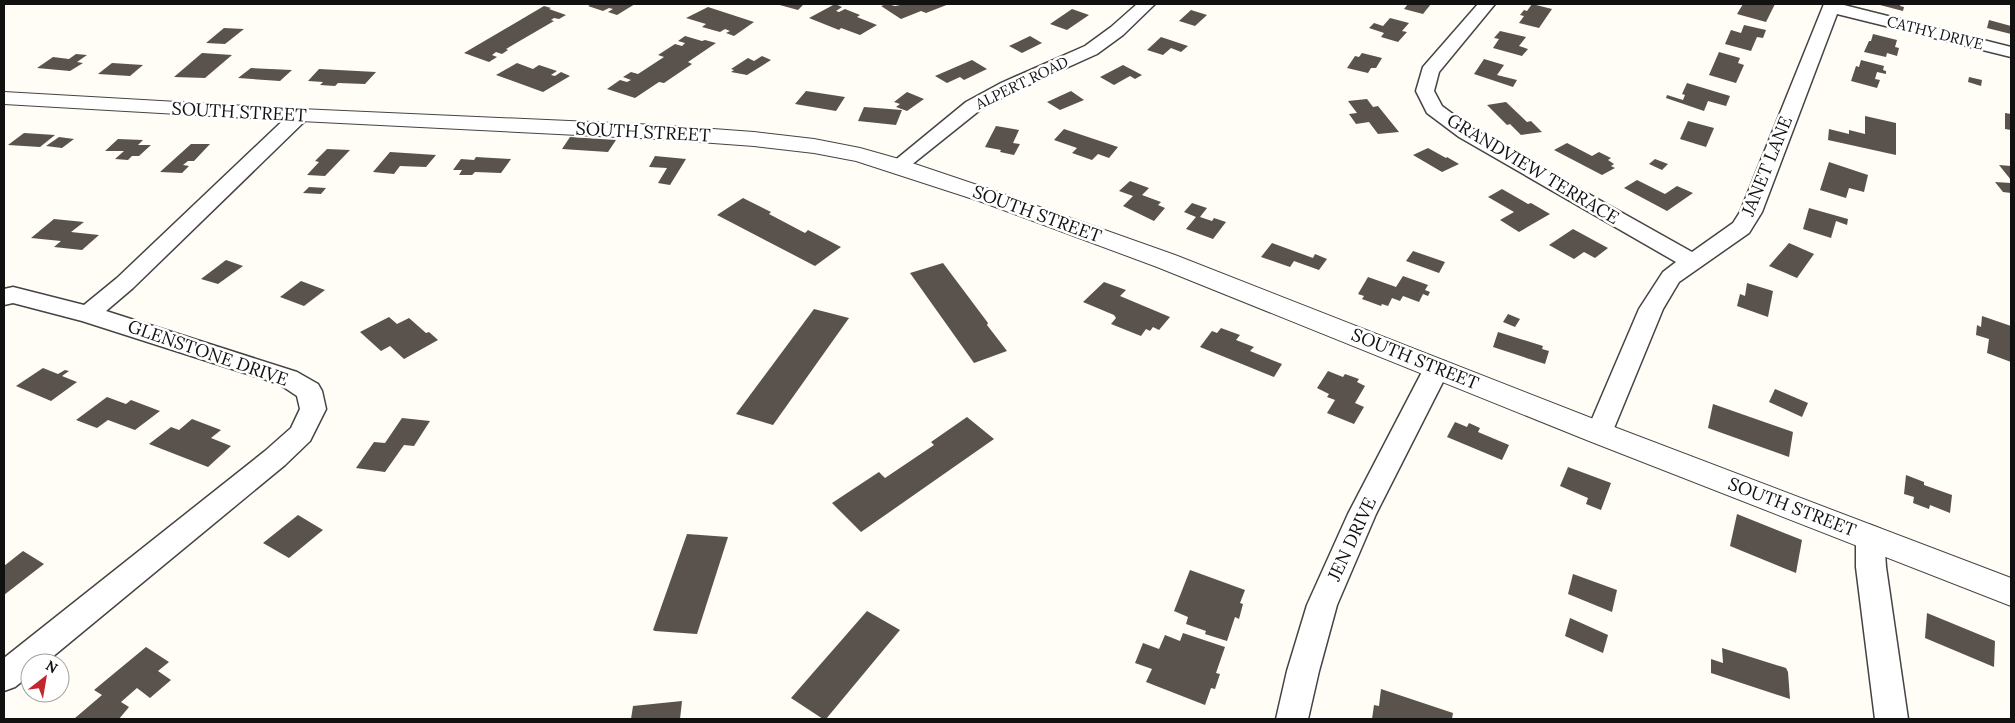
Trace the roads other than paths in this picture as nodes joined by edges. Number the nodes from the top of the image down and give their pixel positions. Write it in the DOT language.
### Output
graph roads {
  1 [pos="1147,4"];
  2 [pos="1487,4"];
  3 [pos="1831,6"];
  4 [pos="2011,52"];
  5 [pos="4,98"];
  6 [pos="300,115"];
  7 [pos="898,166"];
  8 [pos="1693,262"];
  9 [pos="4,297"];
  10 [pos="88,314"];
  11 [pos="1437,368"];
  12 [pos="1599,433"];
  13 [pos="1870,538"];
  14 [pos="2011,592"];
  15 [pos="4,677"];
  16 [pos="1292,719"];
  17 [pos="1892,719"];
  1 -- 7 [label="street, ALPERT ROAD"];
  2 -- 8 [label="street, GRANDVIEW TERRACE"];
  3 -- 4 [label="street, CATHY DRIVE"];
  3 -- 8 [label="street, JANET LANE"];
  5 -- 6 [label="street, SOUTH STREET"];
  6 -- 7 [label="street, SOUTH STREET"];
  6 -- 10 [label="street"];
  7 -- 11 [label="street, SOUTH STREET"];
  8 -- 12 [label="street, JANET LANE"];
  9 -- 10 [label="street, GLENSTONE DRIVE"];
  10 -- 15 [label="street, GLENSTONE DRIVE"];
  11 -- 12 [label="street, SOUTH STREET"];
  11 -- 16 [label="street, JEN DRIVE"];
  12 -- 13 [label="street, SOUTH STREET"];
  13 -- 14 [label="street, SOUTH STREET"];
  13 -- 17 [label="street"];
}
